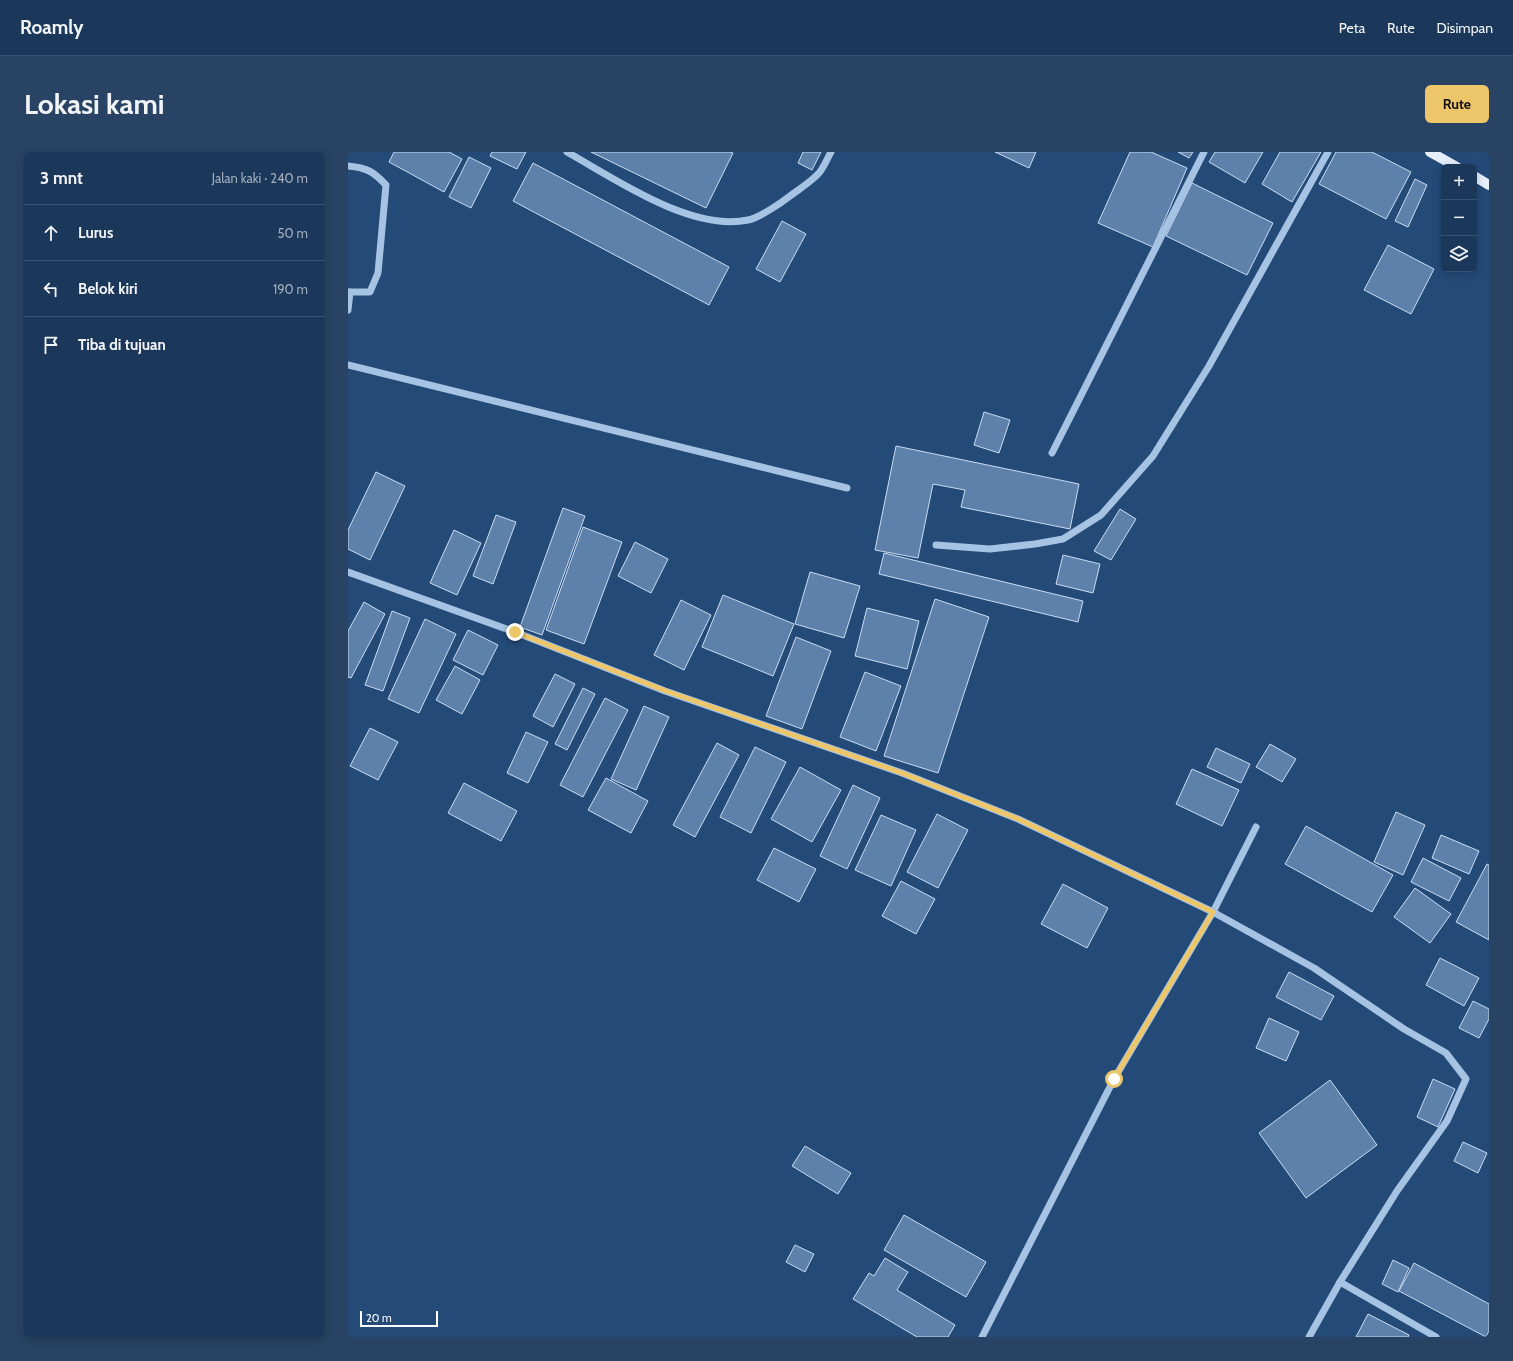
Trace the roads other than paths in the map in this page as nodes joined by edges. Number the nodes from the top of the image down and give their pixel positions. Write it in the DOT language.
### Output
graph roads {
  1 [pos="566,152"];
  2 [pos="831,152"];
  3 [pos="1204,152"];
  4 [pos="1328,152"];
  5 [pos="1430,152"];
  6 [pos="1452,164"];
  7 [pos="348,166"];
  8 [pos="1477,178"];
  9 [pos="1489,185"];
  10 [pos="349,292"];
  11 [pos="348,310"];
  12 [pos="348,365"];
  13 [pos="1052,453"];
  14 [pos="847,488"];
  15 [pos="936,544"];
  16 [pos="348,572"];
  17 [pos="1256,827"];
  18 [pos="1213,912"];
  19 [pos="1340,1282"];
  20 [pos="982,1337"];
  21 [pos="1309,1337"];
  22 [pos="1436,1337"];
  1 -- 2 [label="street"];
  3 -- 13 [label="street"];
  4 -- 15 [label="street"];
  5 -- 6 [label="main road"];
  7 -- 10 [label="street"];
  8 -- 9 [label="main road"];
  10 -- 11 [label="street"];
  12 -- 14 [label="street"];
  16 -- 18 [label="street"];
  17 -- 18 [label="street"];
  18 -- 19 [label="street"];
  18 -- 20 [label="street"];
  19 -- 21 [label="street"];
  19 -- 22 [label="street"];
}
